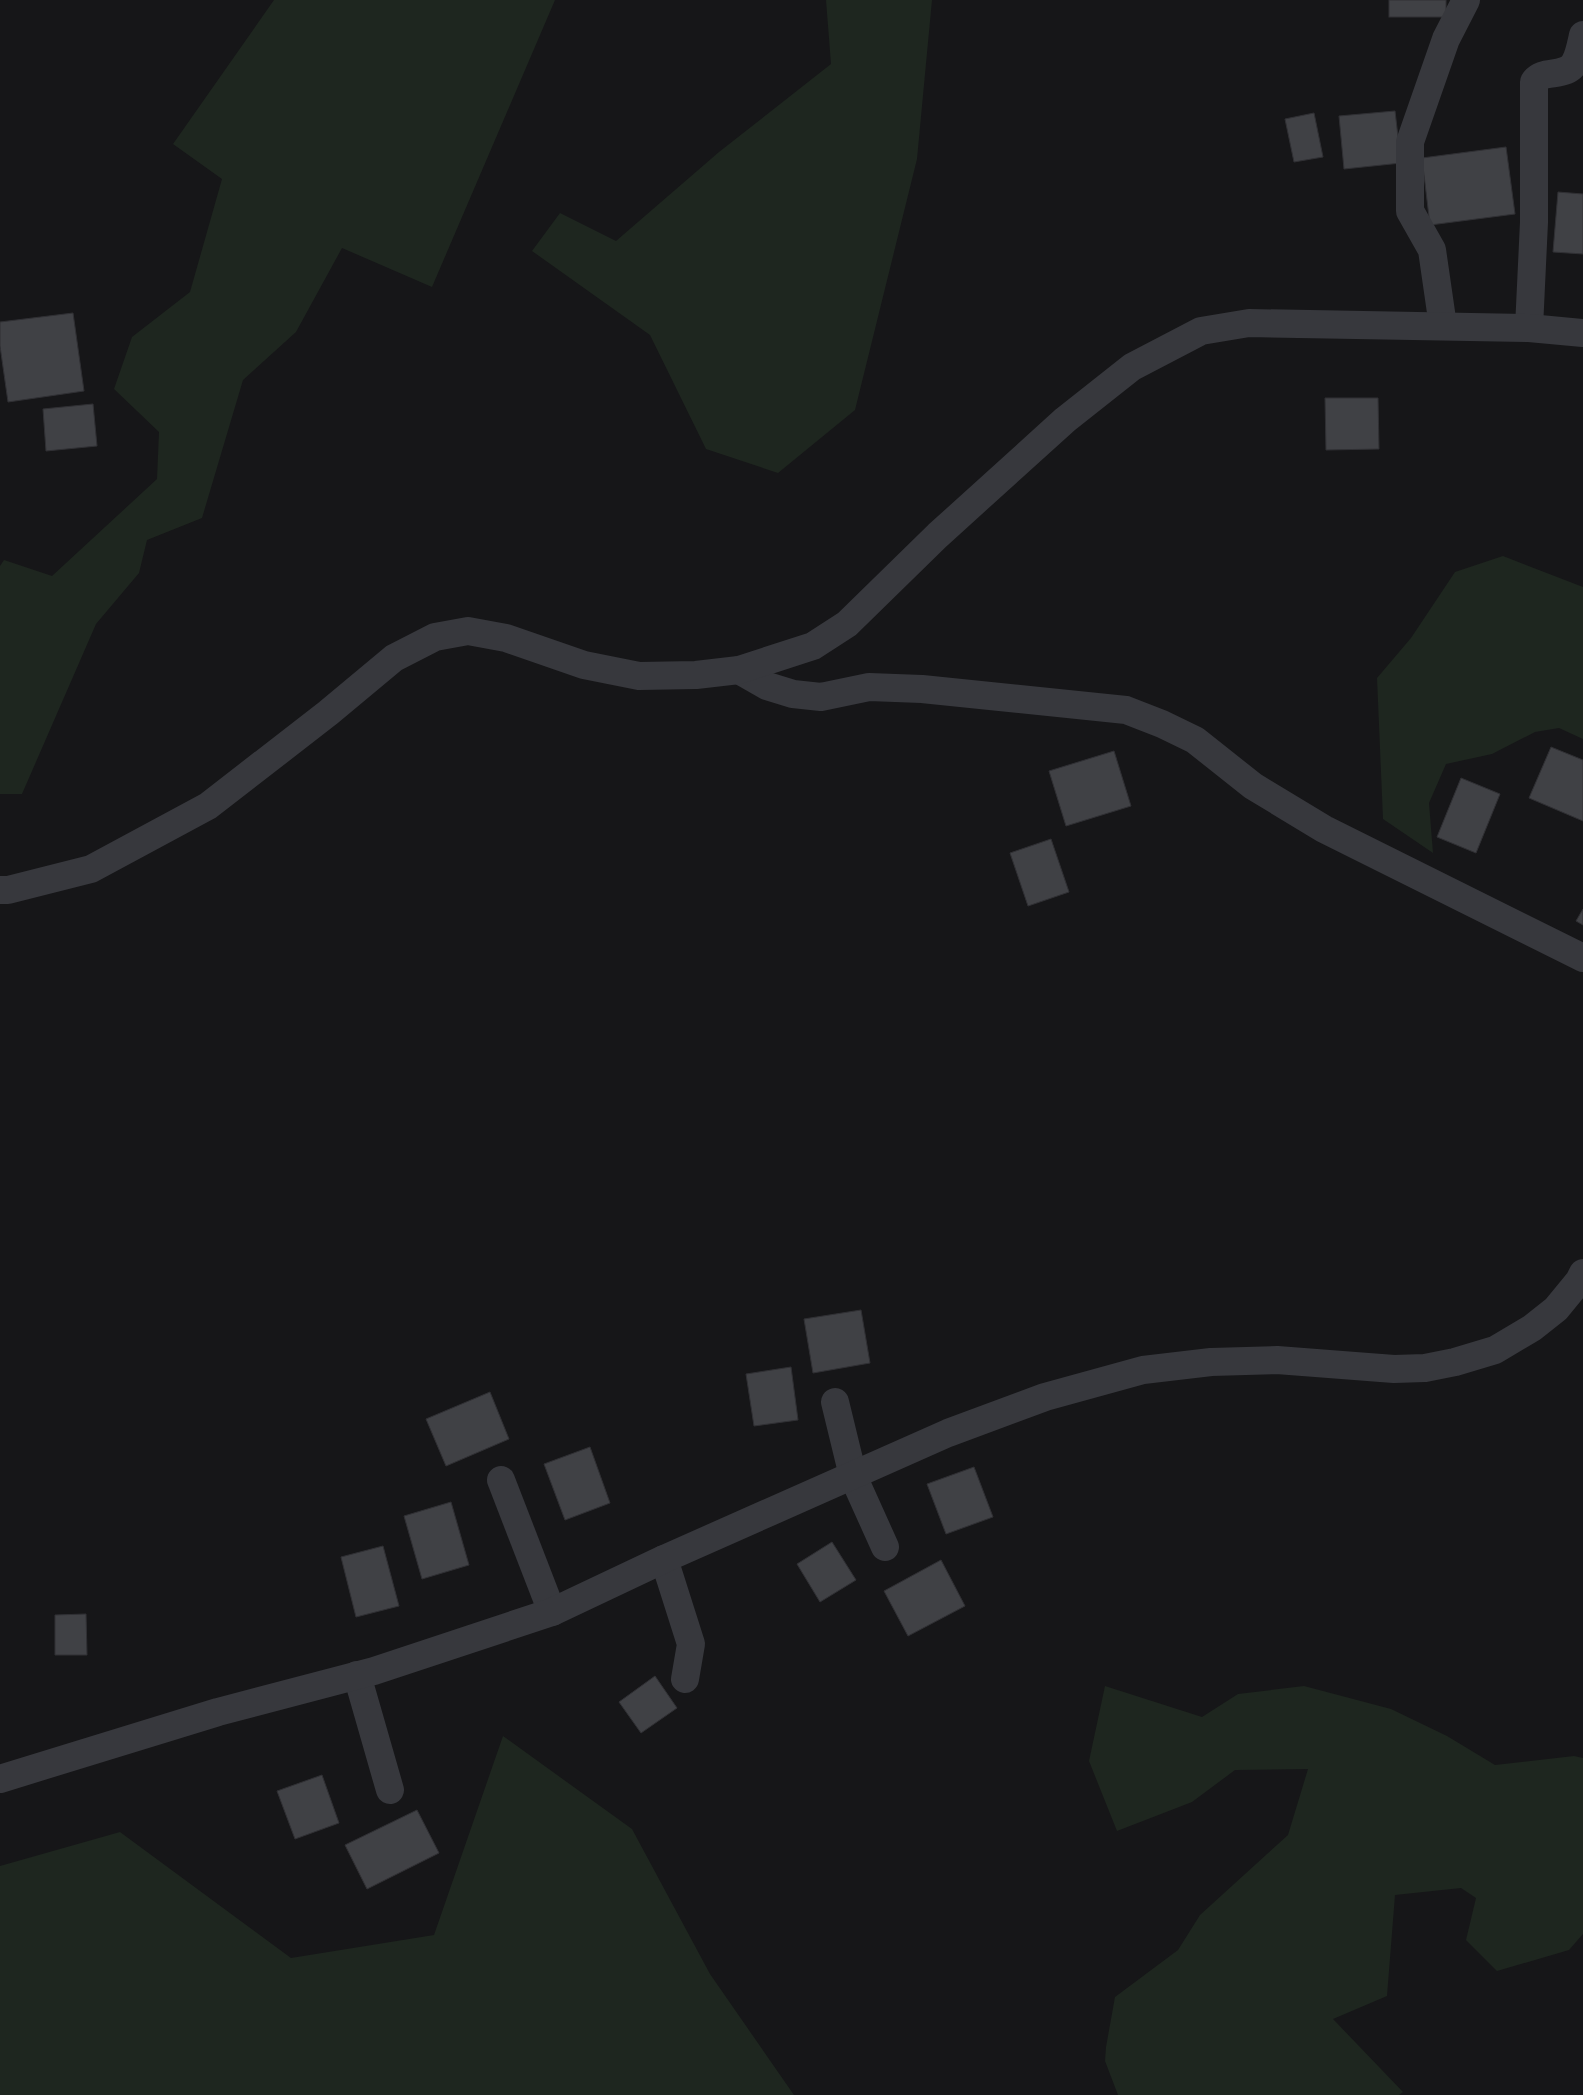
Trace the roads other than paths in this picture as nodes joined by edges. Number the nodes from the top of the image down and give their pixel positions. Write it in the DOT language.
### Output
graph roads {
  1 [pos="1466,0"];
  2 [pos="1583,36"];
  3 [pos="1443,326"];
  4 [pos="1529,328"];
  5 [pos="1583,333"];
  6 [pos="739,670"];
  7 [pos="0,890"];
  8 [pos="1583,958"];
  9 [pos="1583,1273"];
  10 [pos="835,1402"];
  11 [pos="853,1476"];
  12 [pos="501,1480"];
  13 [pos="885,1547"];
  14 [pos="664,1559"];
  15 [pos="552,1612"];
  16 [pos="358,1675"];
  17 [pos="685,1679"];
  18 [pos="0,1779"];
  19 [pos="390,1790"];
  1 -- 3 [label="street"];
  2 -- 4 [label="street"];
  3 -- 4 [label="street"];
  3 -- 6 [label="street"];
  4 -- 5 [label="street"];
  6 -- 7 [label="street"];
  6 -- 8 [label="street"];
  9 -- 11 [label="street"];
  10 -- 11 [label="street"];
  11 -- 13 [label="street"];
  11 -- 14 [label="street"];
  12 -- 15 [label="street"];
  14 -- 15 [label="street"];
  14 -- 17 [label="street"];
  15 -- 16 [label="street"];
  16 -- 18 [label="street"];
  16 -- 19 [label="street"];
}
